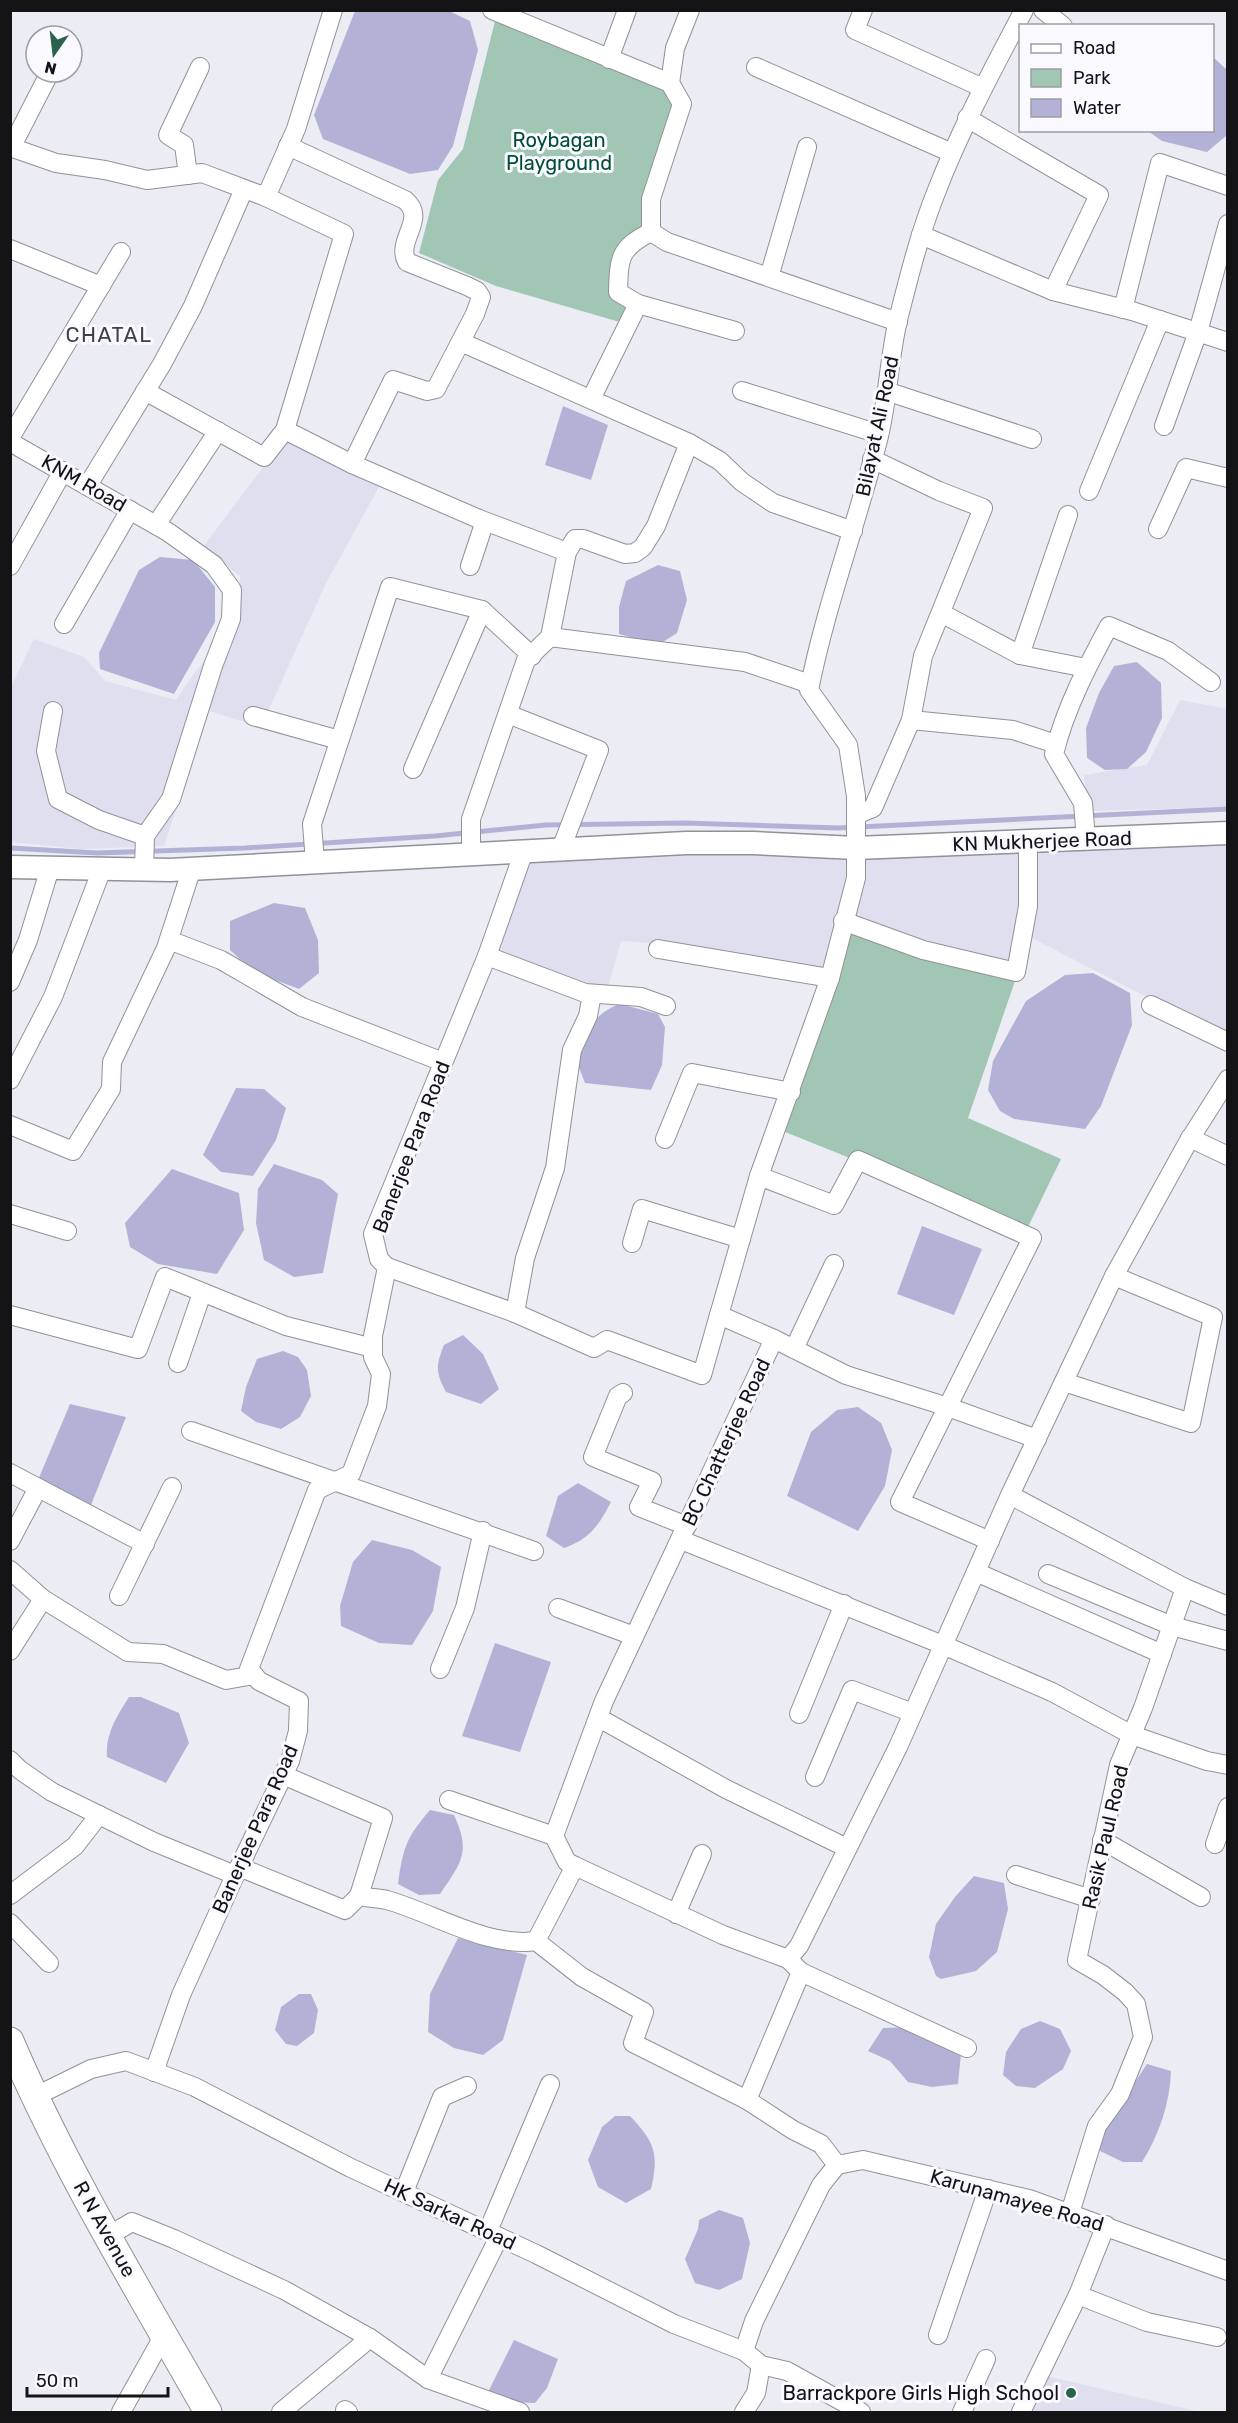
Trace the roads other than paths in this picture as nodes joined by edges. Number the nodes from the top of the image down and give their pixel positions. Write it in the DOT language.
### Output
graph roads {
  1 [pos="333,10"];
  2 [pos="492,10"];
  3 [pos="627,10"];
  4 [pos="690,10"];
  5 [pos="863,10"];
  6 [pos="1024,10"];
  7 [pos="1043,10"];
  8 [pos="1060,24"];
  9 [pos="609,59"];
  10 [pos="200,67"];
  11 [pos="756,67"];
  12 [pos="670,83"];
  13 [pos="44,84"];
  14 [pos="983,88"];
  15 [pos="967,118"];
  16 [pos="288,146"];
  17 [pos="11,147"];
  18 [pos="807,147"];
  19 [pos="952,153"];
  20 [pos="188,175"];
  21 [pos="1227,186"];
  22 [pos="244,189"];
  23 [pos="266,197"];
  24 [pos="1227,224"];
  25 [pos="651,232"];
  26 [pos="921,235"];
  27 [pos="10,249"];
  28 [pos="121,252"];
  29 [pos="769,277"];
  30 [pos="100,286"];
  31 [pos="1053,291"];
  32 [pos="638,304"];
  33 [pos="1123,309"];
  34 [pos="1160,320"];
  35 [pos="898,322"];
  36 [pos="735,331"];
  37 [pos="1198,332"];
  38 [pos="461,342"];
  39 [pos="1227,342"];
  40 [pos="742,391"];
  41 [pos="886,391"];
  42 [pos="145,392"];
  43 [pos="591,399"];
  44 [pos="1164,426"];
  45 [pos="285,430"];
  46 [pos="218,431"];
  47 [pos="879,434"];
  48 [pos="1032,439"];
  49 [pos="10,440"];
  50 [pos="690,443"];
  51 [pos="872,459"];
  52 [pos="352,464"];
  53 [pos="63,471"];
  54 [pos="1227,478"];
  55 [pos="88,485"];
  56 [pos="1089,491"];
  57 [pos="130,510"];
  58 [pos="1068,515"];
  59 [pos="479,519"];
  60 [pos="156,525"];
  61 [pos="1158,529"];
  62 [pos="854,531"];
  63 [pos="567,552"];
  64 [pos="10,566"];
  65 [pos="470,566"];
  66 [pos="482,610"];
  67 [pos="941,613"];
  68 [pos="64,624"];
  69 [pos="550,637"];
  70 [pos="1020,655"];
  71 [pos="532,656"];
  72 [pos="1086,668"];
  73 [pos="1211,682"];
  74 [pos="810,684"];
  75 [pos="53,711"];
  76 [pos="508,714"];
  77 [pos="253,716"];
  78 [pos="911,720"];
  79 [pos="339,740"];
  80 [pos="1056,744"];
  81 [pos="413,769"];
  82 [pos="856,815"];
  83 [pos="1227,833"];
  84 [pos="145,836"];
  85 [pos="1086,839"];
  86 [pos="1028,841"];
  87 [pos="856,848"];
  88 [pos="561,849"];
  89 [pos="524,851"];
  90 [pos="471,854"];
  91 [pos="315,862"];
  92 [pos="10,867"];
  93 [pos="50,868"];
  94 [pos="192,868"];
  95 [pos="102,869"];
  96 [pos="144,870"];
  97 [pos="843,921"];
  98 [pos="169,940"];
  99 [pos="658,949"];
  100 [pos="487,956"];
  101 [pos="830,978"];
  102 [pos="10,982"];
  103 [pos="592,994"];
  104 [pos="1150,1005"];
  105 [pos="666,1006"];
  106 [pos="1227,1042"];
  107 [pos="443,1062"];
  108 [pos="1227,1079"];
  109 [pos="10,1080"];
  110 [pos="791,1092"];
  111 [pos="10,1125"];
  112 [pos="1190,1138"];
  113 [pos="665,1139"];
  114 [pos="1227,1156"];
  115 [pos="759,1176"];
  116 [pos="10,1214"];
  117 [pos="67,1232"];
  118 [pos="741,1239"];
  119 [pos="632,1243"];
  120 [pos="834,1264"];
  121 [pos="387,1267"];
  122 [pos="1114,1276"];
  123 [pos="202,1293"];
  124 [pos="515,1313"];
  125 [pos="10,1315"];
  126 [pos="719,1315"];
  127 [pos="774,1340"];
  128 [pos="373,1348"];
  129 [pos="794,1349"];
  130 [pos="178,1363"];
  131 [pos="1064,1382"];
  132 [pos="623,1393"];
  133 [pos="948,1407"];
  134 [pos="191,1431"];
  135 [pos="1037,1439"];
  136 [pos="10,1473"];
  137 [pos="333,1481"];
  138 [pos="172,1487"];
  139 [pos="38,1488"];
  140 [pos="1010,1495"];
  141 [pos="483,1532"];
  142 [pos="684,1533"];
  143 [pos="10,1541"];
  144 [pos="990,1541"];
  145 [pos="145,1544"];
  146 [pos="534,1551"];
  147 [pos="10,1570"];
  148 [pos="976,1572"];
  149 [pos="1048,1574"];
  150 [pos="1185,1588"];
  151 [pos="118,1596"];
  152 [pos="43,1599"];
  153 [pos="844,1604"];
  154 [pos="1227,1606"];
  155 [pos="558,1608"];
  156 [pos="1172,1626"];
  157 [pos="634,1636"];
  158 [pos="1227,1641"];
  159 [pos="944,1645"];
  160 [pos="10,1651"];
  161 [pos="1162,1654"];
  162 [pos="440,1669"];
  163 [pos="254,1675"];
  164 [pos="913,1713"];
  165 [pos="799,1714"];
  166 [pos="599,1718"];
  167 [pos="1132,1735"];
  168 [pos="1227,1765"];
  169 [pos="14,1770"];
  170 [pos="283,1776"];
  171 [pos="815,1777"];
  172 [pos="449,1800"];
  173 [pos="1227,1807"];
  174 [pos="99,1815"];
  175 [pos="554,1836"];
  176 [pos="1102,1840"];
  177 [pos="1215,1844"];
  178 [pos="847,1848"];
  179 [pos="702,1854"];
  180 [pos="575,1866"];
  181 [pos="237,1871"];
  182 [pos="1016,1875"];
  183 [pos="10,1895"];
  184 [pos="359,1896"];
  185 [pos="1202,1897"];
  186 [pos="1091,1899"];
  187 [pos="676,1914"];
  188 [pos="10,1923"];
  189 [pos="536,1941"];
  190 [pos="49,1963"];
  191 [pos="794,1965"];
  192 [pos="10,2041"];
  193 [pos="967,2048"];
  194 [pos="154,2072"];
  195 [pos="550,2084"];
  196 [pos="467,2086"];
  197 [pos="24,2088"];
  198 [pos="747,2100"];
  199 [pos="837,2165"];
  200 [pos="988,2189"];
  201 [pos="404,2192"];
  202 [pos="1070,2213"];
  203 [pos="1106,2225"];
  204 [pos="494,2234"];
  205 [pos="108,2236"];
  206 [pos="1227,2271"];
  207 [pos="1078,2295"];
  208 [pos="164,2335"];
  209 [pos="938,2335"];
  210 [pos="1216,2337"];
  211 [pos="369,2338"];
  212 [pos="744,2350"];
  213 [pos="986,2359"];
  214 [pos="761,2365"];
  215 [pos="428,2379"];
  216 [pos="121,2412"];
  217 [pos="208,2412"];
  218 [pos="281,2412"];
  219 [pos="520,2412"];
  220 [pos="744,2412"];
  221 [pos="861,2412"];
  222 [pos="962,2412"];
  223 [pos="1021,2412"];
  1 -- 16 [label="street"];
  2 -- 9 [label="street"];
  3 -- 9 [label="street"];
  4 -- 12 [label="street"];
  5 -- 14 [label="street"];
  6 -- 14 [label="street, Bilayat Ali Road"];
  7 -- 8 [label="street"];
  9 -- 12 [label="street"];
  10 -- 20 [label="street"];
  11 -- 19 [label="street"];
  12 -- 25 [label="street"];
  13 -- 17 [label="street"];
  14 -- 15 [label="street, Bilayat Ali Road"];
  15 -- 19 [label="street, Bilayat Ali Road"];
  15 -- 31 [label="street"];
  16 -- 23 [label="street"];
  16 -- 38 [label="street"];
  17 -- 20 [label="street"];
  18 -- 29 [label="street"];
  19 -- 26 [label="street, Bilayat Ali Road"];
  20 -- 22 [label="street"];
  21 -- 33 [label="street"];
  22 -- 23 [label="street"];
  22 -- 42 [label="street"];
  23 -- 45 [label="street"];
  24 -- 37 [label="street"];
  25 -- 29 [label="street"];
  25 -- 32 [label="street"];
  26 -- 31 [label="street"];
  26 -- 35 [label="street, Bilayat Ali Road"];
  27 -- 30 [label="street"];
  28 -- 30 [label="street"];
  29 -- 35 [label="street"];
  30 -- 49 [label="street"];
  31 -- 33 [label="street"];
  32 -- 36 [label="street"];
  32 -- 43 [label="street"];
  33 -- 34 [label="street"];
  34 -- 37 [label="street"];
  34 -- 56 [label="street"];
  35 -- 41 [label="street, Bilayat Ali Road"];
  37 -- 39 [label="street"];
  37 -- 44 [label="street"];
  38 -- 43 [label="street"];
  38 -- 52 [label="street"];
  40 -- 47 [label="street"];
  41 -- 47 [label="street, Bilayat Ali Road"];
  41 -- 48 [label="street"];
  42 -- 46 [label="street"];
  42 -- 55 [label="street"];
  43 -- 50 [label="street"];
  45 -- 46 [label="street"];
  45 -- 52 [label="street"];
  46 -- 60 [label="street"];
  47 -- 51 [label="street, Bilayat Ali Road"];
  49 -- 53 [label="street, KNM Road"];
  50 -- 62 [label="street"];
  50 -- 63 [label="street"];
  51 -- 62 [label="street, Bilayat Ali Road"];
  51 -- 67 [label="street"];
  52 -- 59 [label="street"];
  53 -- 55 [label="street, KNM Road"];
  53 -- 64 [label="street"];
  54 -- 61 [label="street"];
  55 -- 57 [label="street, KNM Road"];
  57 -- 60 [label="street, KNM Road"];
  57 -- 68 [label="street"];
  58 -- 70 [label="street"];
  59 -- 63 [label="street"];
  59 -- 65 [label="street"];
  60 -- 84 [label="street, KNM Road"];
  62 -- 74 [label="street, Bilayat Ali Road"];
  63 -- 69 [label="street"];
  66 -- 71 [label="street"];
  66 -- 79 [label="street"];
  66 -- 81 [label="street"];
  67 -- 70 [label="street"];
  67 -- 78 [label="street"];
  69 -- 71 [label="street"];
  69 -- 74 [label="street"];
  70 -- 72 [label="street"];
  71 -- 76 [label="street"];
  72 -- 73 [label="street"];
  72 -- 80 [label="street"];
  74 -- 82 [label="street"];
  75 -- 84 [label="street"];
  76 -- 88 [label="street"];
  76 -- 90 [label="street"];
  77 -- 79 [label="street"];
  78 -- 80 [label="street"];
  78 -- 82 [label="street"];
  79 -- 91 [label="street"];
  80 -- 85 [label="street"];
  82 -- 87 [label="street"];
  83 -- 85 [label="street, KN Mukherjee Road"];
  84 -- 96 [label="street"];
  85 -- 86 [label="street, KN Mukherjee Road"];
  86 -- 87 [label="street, KN Mukherjee Road"];
  86 -- 97 [label="street"];
  87 -- 88 [label="street, KN Mukherjee Road"];
  87 -- 97 [label="street"];
  88 -- 89 [label="street, KN Mukherjee Road"];
  89 -- 90 [label="street, KN Mukherjee Road"];
  89 -- 100 [label="street, Banerjee Para Road"];
  90 -- 91 [label="street, KN Mukherjee Road"];
  91 -- 94 [label="street, KN Mukherjee Road"];
  92 -- 93 [label="street, KN Mukherjee Road"];
  93 -- 95 [label="street, KN Mukherjee Road"];
  93 -- 102 [label="street"];
  94 -- 96 [label="street, KN Mukherjee Road"];
  94 -- 98 [label="street"];
  95 -- 96 [label="street, KN Mukherjee Road"];
  95 -- 109 [label="street"];
  97 -- 101 [label="street"];
  98 -- 107 [label="street"];
  98 -- 111 [label="street"];
  99 -- 101 [label="street"];
  100 -- 103 [label="street"];
  100 -- 107 [label="street, Banerjee Para Road"];
  101 -- 110 [label="street"];
  103 -- 105 [label="street"];
  103 -- 124 [label="street"];
  104 -- 106 [label="street"];
  107 -- 121 [label="street, Banerjee Para Road"];
  108 -- 112 [label="street"];
  110 -- 113 [label="street"];
  110 -- 115 [label="street"];
  112 -- 114 [label="street"];
  112 -- 122 [label="street"];
  115 -- 118 [label="street"];
  115 -- 133 [label="street"];
  116 -- 117 [label="street"];
  118 -- 119 [label="street"];
  118 -- 126 [label="street"];
  120 -- 129 [label="street"];
  121 -- 124 [label="street"];
  121 -- 128 [label="street"];
  122 -- 131 [label="street"];
  122 -- 131 [label="street"];
  123 -- 125 [label="street"];
  123 -- 128 [label="street"];
  123 -- 130 [label="street"];
  124 -- 126 [label="street"];
  126 -- 127 [label="street, BC Chatterjee Road"];
  127 -- 129 [label="street"];
  127 -- 142 [label="street, BC Chatterjee Road"];
  128 -- 137 [label="street"];
  129 -- 133 [label="street"];
  131 -- 135 [label="street"];
  132 -- 142 [label="street"];
  133 -- 135 [label="street"];
  133 -- 144 [label="street"];
  134 -- 137 [label="street"];
  135 -- 140 [label="street"];
  136 -- 139 [label="street"];
  137 -- 141 [label="street"];
  137 -- 163 [label="street"];
  138 -- 145 [label="street"];
  139 -- 143 [label="street"];
  139 -- 145 [label="street"];
  140 -- 144 [label="street"];
  140 -- 150 [label="street"];
  141 -- 146 [label="street"];
  141 -- 162 [label="street"];
  142 -- 153 [label="street"];
  142 -- 157 [label="street, BC Chatterjee Road"];
  144 -- 148 [label="street"];
  145 -- 151 [label="street"];
  147 -- 152 [label="street"];
  148 -- 159 [label="street"];
  148 -- 161 [label="street"];
  149 -- 156 [label="street"];
  150 -- 154 [label="street"];
  150 -- 156 [label="street, Rasik Paul Road"];
  152 -- 160 [label="street"];
  152 -- 163 [label="street"];
  153 -- 159 [label="street"];
  153 -- 165 [label="street"];
  155 -- 157 [label="street"];
  156 -- 158 [label="street"];
  156 -- 161 [label="street, Rasik Paul Road"];
  157 -- 166 [label="street, BC Chatterjee Road"];
  159 -- 164 [label="street"];
  159 -- 167 [label="street"];
  161 -- 167 [label="street, Rasik Paul Road"];
  163 -- 170 [label="street, Banerjee Para Road"];
  164 -- 171 [label="street"];
  164 -- 178 [label="street"];
  166 -- 175 [label="street, BC Chatterjee Road"];
  166 -- 178 [label="street"];
  167 -- 168 [label="street"];
  167 -- 176 [label="street, Rasik Paul Road"];
  169 -- 174 [label="street"];
  170 -- 181 [label="street, Banerjee Para Road"];
  170 -- 184 [label="street"];
  172 -- 175 [label="street"];
  173 -- 177 [label="street"];
  174 -- 181 [label="street"];
  174 -- 183 [label="street"];
  175 -- 180 [label="street"];
  176 -- 185 [label="street"];
  176 -- 186 [label="street, Rasik Paul Road"];
  178 -- 191 [label="street"];
  179 -- 187 [label="street"];
  180 -- 187 [label="street"];
  180 -- 189 [label="street"];
  181 -- 184 [label="street"];
  181 -- 194 [label="street, Banerjee Para Road"];
  182 -- 186 [label="street"];
  184 -- 189 [label="street"];
  186 -- 202 [label="street, Rasik Paul Road"];
  187 -- 191 [label="street"];
  188 -- 190 [label="street"];
  189 -- 198 [label="street"];
  191 -- 193 [label="street"];
  191 -- 198 [label="street"];
  192 -- 197 [label="main road, R N Avenue"];
  194 -- 197 [label="street, HK Sarkar Road"];
  194 -- 201 [label="street, HK Sarkar Road"];
  195 -- 204 [label="street"];
  196 -- 201 [label="street"];
  197 -- 205 [label="main road, R N Avenue"];
  198 -- 199 [label="street"];
  199 -- 200 [label="street, Karunamayee Road"];
  199 -- 212 [label="street"];
  200 -- 202 [label="street, Karunamayee Road"];
  200 -- 209 [label="street"];
  201 -- 204 [label="street, HK Sarkar Road"];
  202 -- 203 [label="street, Karunamayee Road"];
  203 -- 206 [label="street, Karunamayee Road"];
  203 -- 207 [label="street"];
  204 -- 212 [label="street, HK Sarkar Road"];
  204 -- 215 [label="street"];
  205 -- 208 [label="main road, R N Avenue"];
  205 -- 211 [label="street"];
  207 -- 210 [label="street"];
  207 -- 223 [label="street"];
  208 -- 216 [label="street"];
  208 -- 217 [label="main road, R N Avenue"];
  211 -- 215 [label="street"];
  211 -- 218 [label="street"];
  212 -- 214 [label="street, HK Sarkar Road"];
  213 -- 222 [label="street"];
  214 -- 220 [label="street"];
  214 -- 221 [label="street, HK Sarkar Road"];
  215 -- 219 [label="street"];
}
